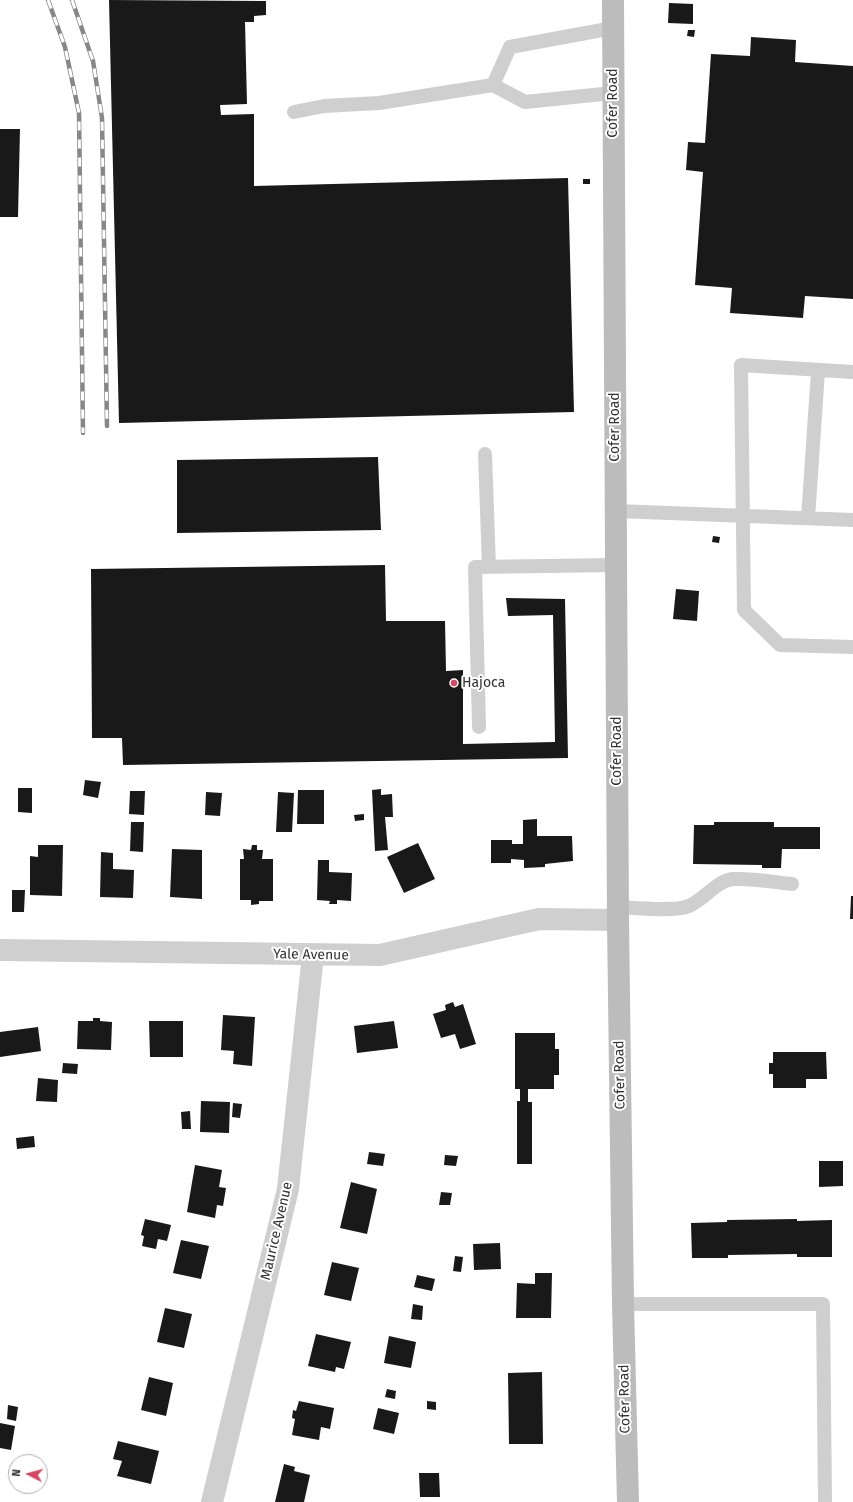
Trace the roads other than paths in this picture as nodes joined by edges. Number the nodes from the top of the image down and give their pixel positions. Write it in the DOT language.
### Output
graph roads {
  1 [pos="613,0"];
  2 [pos="613,28"];
  3 [pos="493,85"];
  4 [pos="613,94"];
  5 [pos="294,112"];
  6 [pos="818,371"];
  7 [pos="853,372"];
  8 [pos="485,454"];
  9 [pos="616,511"];
  10 [pos="742,516"];
  11 [pos="808,518"];
  12 [pos="853,520"];
  13 [pos="616,565"];
  14 [pos="489,567"];
  15 [pos="853,647"];
  16 [pos="479,727"];
  17 [pos="792,884"];
  18 [pos="618,913"];
  19 [pos="0,950"];
  20 [pos="312,955"];
  21 [pos="623,1304"];
  22 [pos="212,1502"];
  23 [pos="628,1502"];
  24 [pos="825,1502"];
  1 -- 2 [label="street, Cofer Road"];
  2 -- 3 [label="lane"];
  2 -- 4 [label="street, Cofer Road"];
  3 -- 4 [label="lane"];
  3 -- 5 [label="lane"];
  4 -- 9 [label="street, Cofer Road"];
  6 -- 7 [label="lane"];
  6 -- 10 [label="lane"];
  6 -- 11 [label="lane"];
  8 -- 14 [label="lane"];
  9 -- 10 [label="lane"];
  9 -- 13 [label="street, Cofer Road"];
  10 -- 11 [label="lane"];
  10 -- 15 [label="lane"];
  11 -- 12 [label="lane"];
  13 -- 14 [label="lane"];
  13 -- 18 [label="street, Cofer Road"];
  14 -- 16 [label="lane"];
  17 -- 18 [label="lane"];
  18 -- 20 [label="street, Yale Avenue"];
  18 -- 21 [label="street, Cofer Road"];
  19 -- 20 [label="street, Yale Avenue"];
  20 -- 22 [label="street, Maurice Avenue"];
  21 -- 23 [label="street, Cofer Road"];
  21 -- 24 [label="lane"];
}
